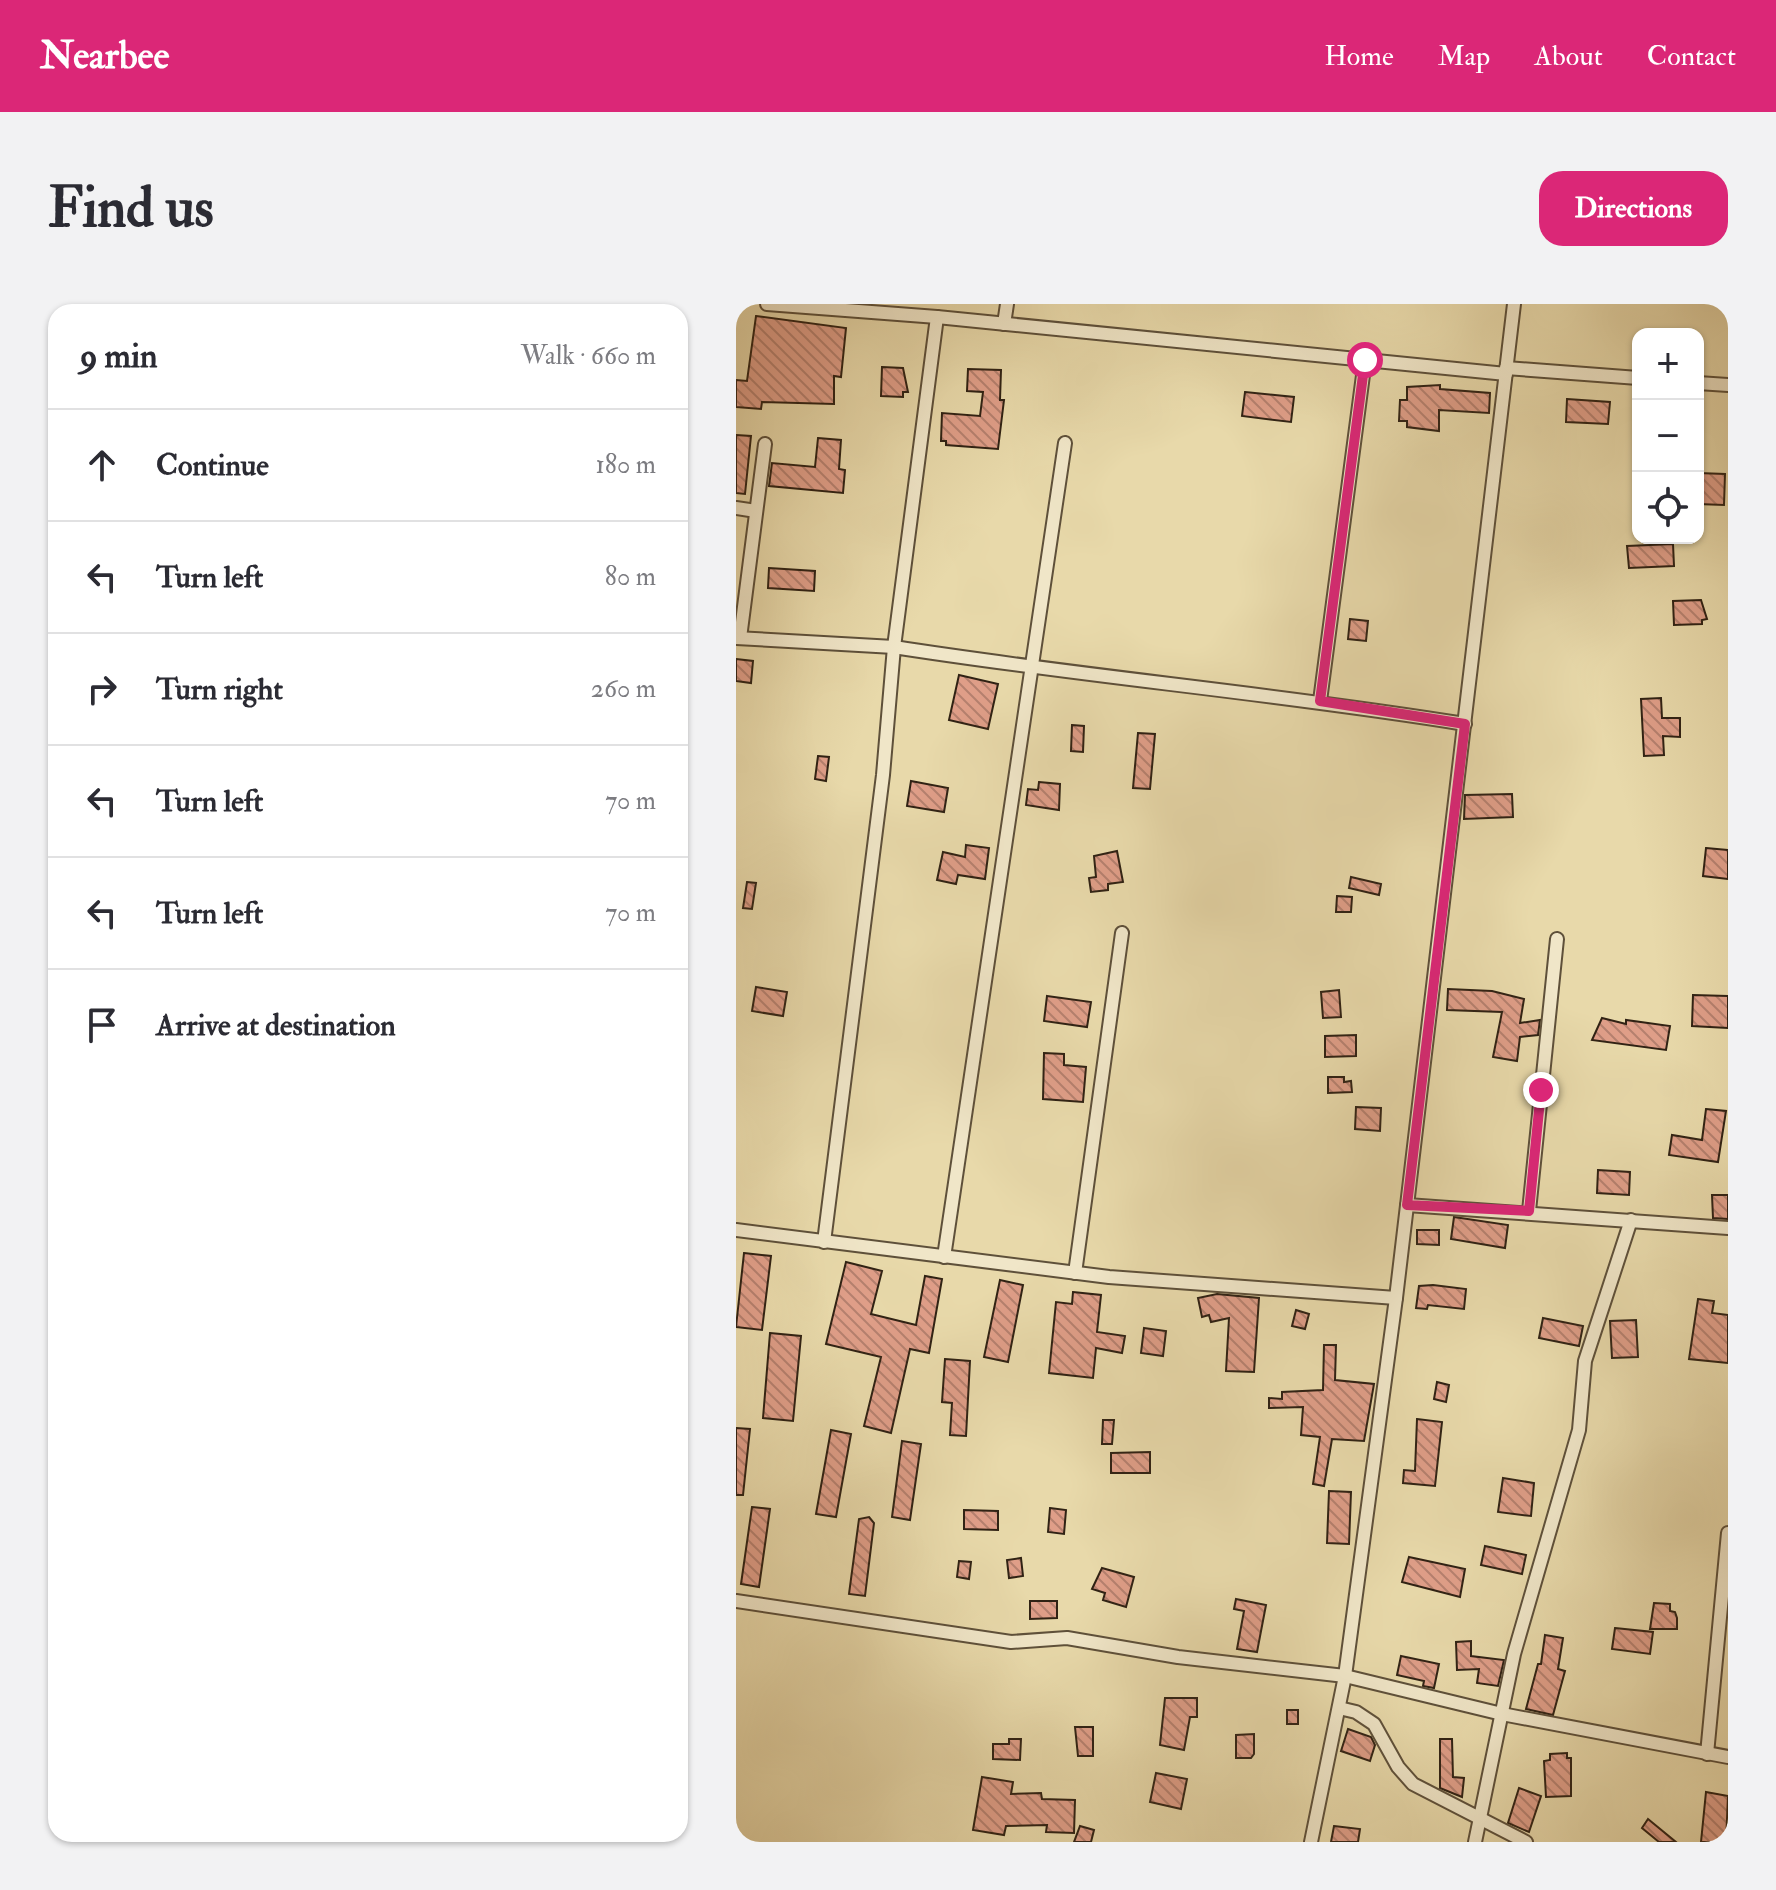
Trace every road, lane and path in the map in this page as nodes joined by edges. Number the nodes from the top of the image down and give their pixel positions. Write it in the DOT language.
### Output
graph roads {
  1 [pos="767,304"];
  2 [pos="1007,304"];
  3 [pos="1514,304"];
  4 [pos="937,317"];
  5 [pos="1004,324"];
  6 [pos="1365,360"];
  7 [pos="1506,371"];
  8 [pos="1632,378"];
  9 [pos="1704,383"];
  10 [pos="1728,385"];
  11 [pos="1065,443"];
  12 [pos="765,444"];
  13 [pos="736,508"];
  14 [pos="756,511"];
  15 [pos="738,638"];
  16 [pos="894,647"];
  17 [pos="1033,669"];
  18 [pos="1320,701"];
  19 [pos="1465,724"];
  20 [pos="1122,933"];
  21 [pos="1557,939"];
  22 [pos="1407,1205"];
  23 [pos="1529,1211"];
  24 [pos="1631,1220"];
  25 [pos="1728,1228"];
  26 [pos="736,1230"];
  27 [pos="824,1242"];
  28 [pos="944,1257"];
  29 [pos="1075,1273"];
  30 [pos="1396,1298"];
  31 [pos="1728,1533"];
  32 [pos="736,1601"];
  33 [pos="1345,1676"];
  34 [pos="1339,1708"];
  35 [pos="1502,1714"];
  36 [pos="1707,1754"];
  37 [pos="1728,1757"];
  38 [pos="1481,1818"];
  39 [pos="1311,1842"];
  40 [pos="1475,1842"];
  41 [pos="1526,1842"];
  1 -- 4 [label="street"];
  2 -- 5 [label="street"];
  3 -- 7 [label="street"];
  4 -- 5 [label="street"];
  4 -- 16 [label="street"];
  5 -- 6 [label="street"];
  6 -- 7 [label="street"];
  6 -- 18 [label="street"];
  7 -- 8 [label="street"];
  7 -- 19 [label="street"];
  9 -- 10 [label="street"];
  11 -- 17 [label="street"];
  12 -- 14 [label="street"];
  13 -- 14 [label="street"];
  14 -- 15 [label="street"];
  15 -- 16 [label="street"];
  16 -- 17 [label="street"];
  16 -- 27 [label="street"];
  17 -- 18 [label="street"];
  17 -- 28 [label="street"];
  18 -- 19 [label="street"];
  19 -- 22 [label="street"];
  20 -- 29 [label="street"];
  21 -- 23 [label="street"];
  22 -- 23 [label="street"];
  22 -- 30 [label="street"];
  23 -- 24 [label="street"];
  24 -- 25 [label="street"];
  24 -- 35 [label="street"];
  26 -- 27 [label="street"];
  27 -- 28 [label="street"];
  28 -- 29 [label="street"];
  29 -- 30 [label="street"];
  30 -- 33 [label="street"];
  31 -- 36 [label="street"];
  32 -- 33 [label="street"];
  33 -- 34 [label="street"];
  33 -- 35 [label="street"];
  34 -- 38 [label="street"];
  34 -- 39 [label="street"];
  35 -- 36 [label="street"];
  35 -- 38 [label="street"];
  36 -- 37 [label="street"];
  38 -- 40 [label="street"];
  38 -- 41 [label="street"];
}
